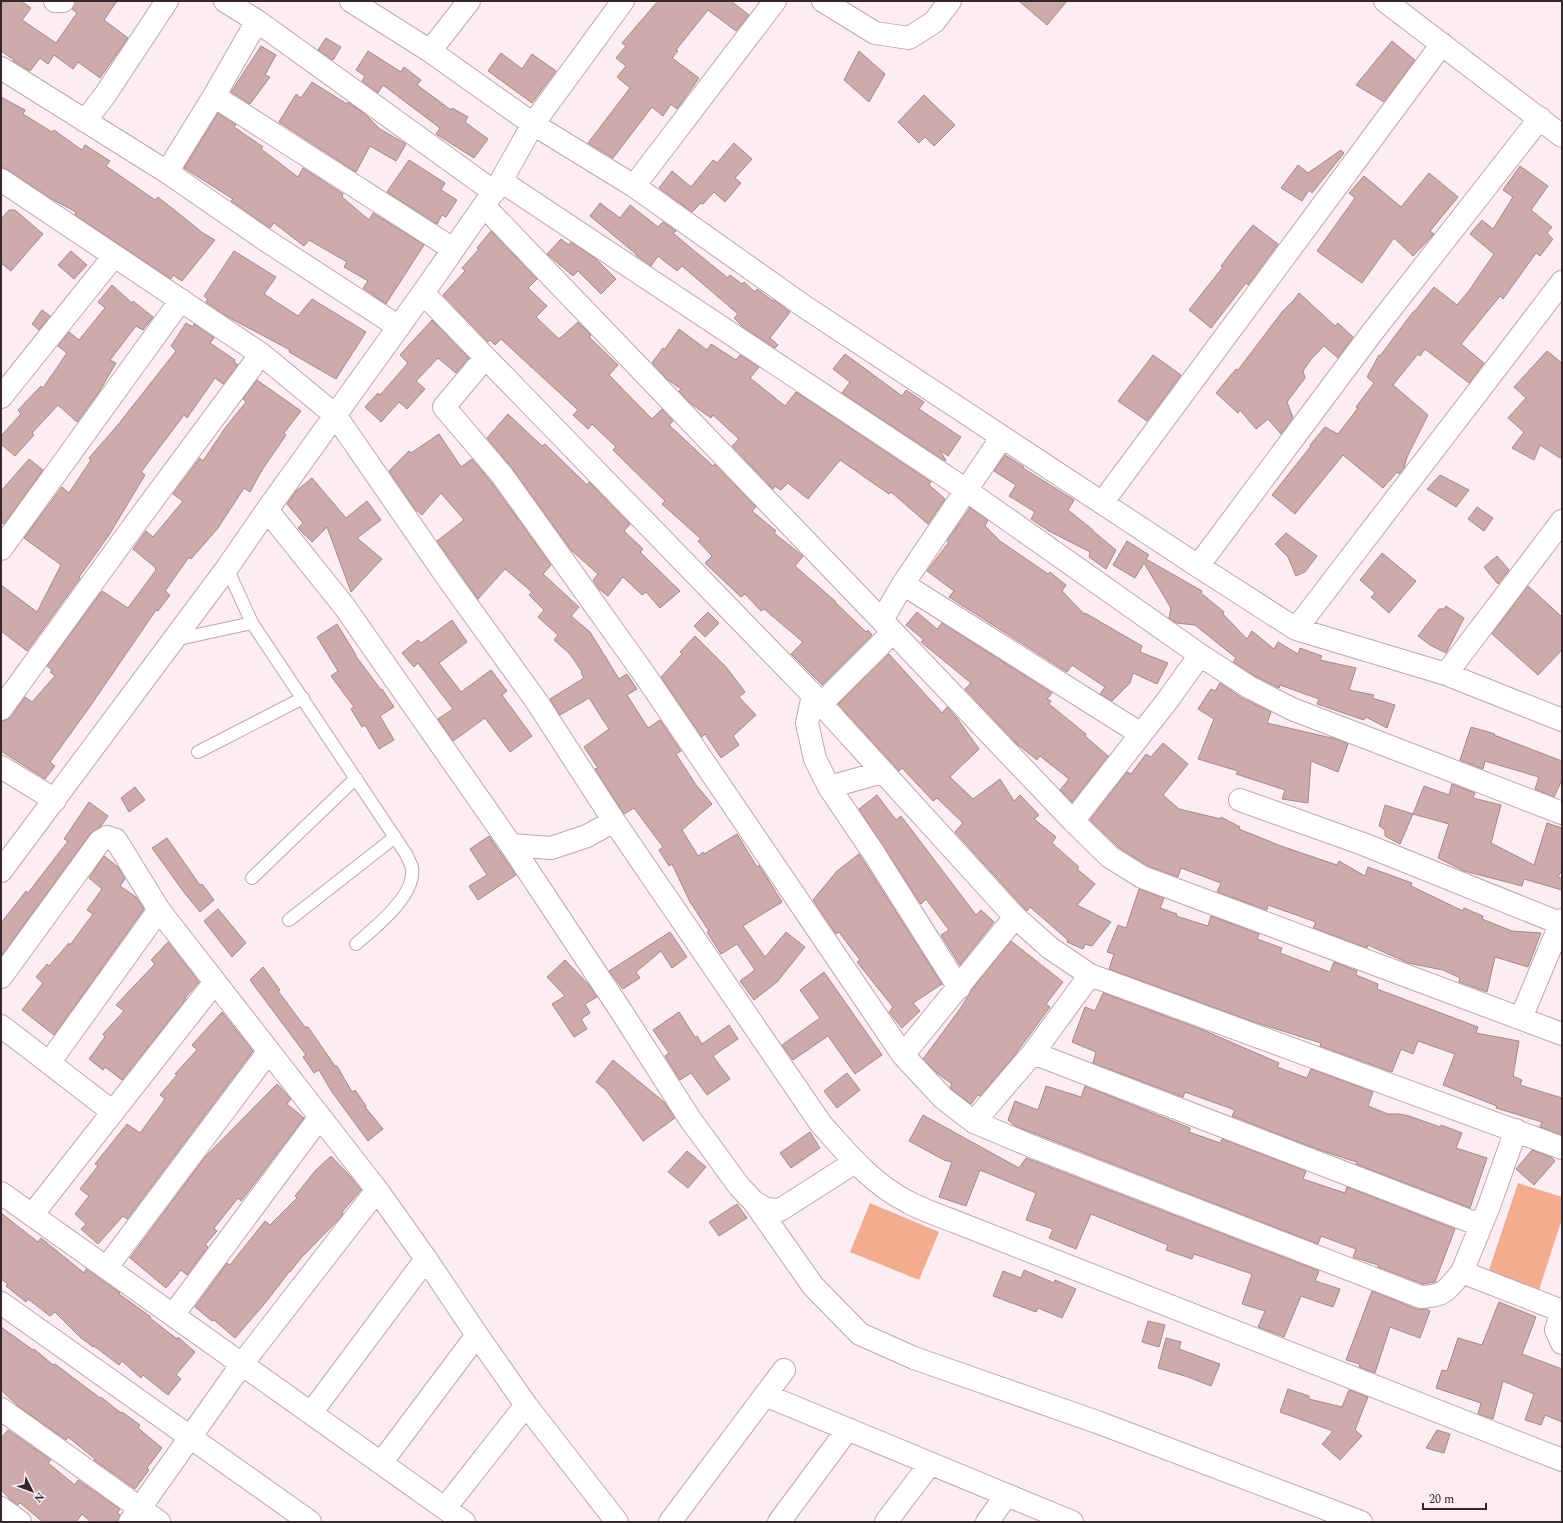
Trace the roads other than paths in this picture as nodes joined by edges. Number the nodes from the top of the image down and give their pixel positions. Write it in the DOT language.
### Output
graph roads {
  1 [pos="55,1"];
  2 [pos="62,1"];
  3 [pos="167,1"];
  4 [pos="225,1"];
  5 [pos="351,1"];
  6 [pos="469,1"];
  7 [pos="623,1"];
  8 [pos="775,1"];
  9 [pos="823,1"];
  10 [pos="950,1"];
  11 [pos="1385,1"];
  12 [pos="257,21"];
  13 [pos="1442,44"];
  14 [pos="430,51"];
  15 [pos="1,68"];
  16 [pos="214,96"];
  17 [pos="1540,118"];
  18 [pos="85,121"];
  19 [pos="533,124"];
  20 [pos="1562,136"];
  21 [pos="167,172"];
  22 [pos="1,180"];
  23 [pos="634,186"];
  24 [pos="493,193"];
  25 [pos="453,249"];
  26 [pos="114,256"];
  27 [pos="1562,282"];
  28 [pos="423,293"];
  29 [pos="181,300"];
  30 [pos="399,327"];
  31 [pos="261,354"];
  32 [pos="485,358"];
  33 [pos="1,397"];
  34 [pos="335,415"];
  35 [pos="1002,437"];
  36 [pos="966,490"];
  37 [pos="1102,503"];
  38 [pos="267,510"];
  39 [pos="1562,521"];
  40 [pos="1,549"];
  41 [pos="1198,566"];
  42 [pos="227,568"];
  43 [pos="903,584"];
  44 [pos="252,623"];
  45 [pos="888,626"];
  46 [pos="1296,629"];
  47 [pos="174,640"];
  48 [pos="1200,655"];
  49 [pos="1446,674"];
  50 [pos="303,698"];
  51 [pos="817,699"];
  52 [pos="1,709"];
  53 [pos="1562,720"];
  54 [pos="1141,734"];
  55 [pos="198,752"];
  56 [pos="1,767"];
  57 [pos="883,772"];
  58 [pos="356,778"];
  59 [pos="829,787"];
  60 [pos="54,800"];
  61 [pos="1240,800"];
  62 [pos="1562,813"];
  63 [pos="614,821"];
  64 [pos="1073,821"];
  65 [pos="396,837"];
  66 [pos="511,845"];
  67 [pos="1,871"];
  68 [pos="252,878"];
  69 [pos="159,910"];
  70 [pos="1015,917"];
  71 [pos="289,920"];
  72 [pos="1562,923"];
  73 [pos="356,944"];
  74 [pos="1090,975"];
  75 [pos="1,977"];
  76 [pos="215,982"];
  77 [pos="959,988"];
  78 [pos="1521,1018"];
  79 [pos="1,1026"];
  80 [pos="1562,1034"];
  81 [pos="269,1051"];
  82 [pos="1032,1053"];
  83 [pos="902,1055"];
  84 [pos="49,1063"];
  85 [pos="114,1112"];
  86 [pos="320,1117"];
  87 [pos="974,1122"];
  88 [pos="1516,1130"];
  89 [pos="1562,1148"];
  90 [pos="855,1162"];
  91 [pos="377,1190"];
  92 [pos="1,1193"];
  93 [pos="754,1202"];
  94 [pos="32,1215"];
  95 [pos="1480,1225"];
  96 [pos="426,1259"];
  97 [pos="107,1267"];
  98 [pos="1462,1272"];
  99 [pos="1,1303"];
  100 [pos="1562,1311"];
  101 [pos="174,1315"];
  102 [pos="477,1335"];
  103 [pos="1562,1343"];
  104 [pos="242,1364"];
  105 [pos="784,1370"];
  106 [pos="765,1395"];
  107 [pos="526,1405"];
  108 [pos="1,1409"];
  109 [pos="311,1413"];
  110 [pos="848,1430"];
  111 [pos="191,1436"];
  112 [pos="1562,1460"];
  113 [pos="381,1463"];
  114 [pos="930,1464"];
  115 [pos="1007,1495"];
  116 [pos="1,1508"];
  117 [pos="445,1508"];
  118 [pos="135,1515"];
  119 [pos="20,1522"];
  120 [pos="159,1522"];
  121 [pos="310,1522"];
  122 [pos="464,1522"];
  123 [pos="617,1522"];
  124 [pos="670,1522"];
  125 [pos="779,1522"];
  126 [pos="886,1522"];
  127 [pos="987,1522"];
  128 [pos="1072,1522"];
  129 [pos="1361,1522"];
  1 -- 2 [label="street"];
  3 -- 18 [label="street"];
  4 -- 12 [label="street"];
  5 -- 14 [label="street"];
  6 -- 14 [label="street"];
  7 -- 19 [label="street"];
  8 -- 23 [label="street"];
  9 -- 10 [label="street"];
  11 -- 13 [label="street"];
  12 -- 16 [label="street"];
  12 -- 24 [label="street"];
  13 -- 17 [label="street"];
  13 -- 37 [label="street"];
  14 -- 19 [label="street"];
  15 -- 18 [label="street"];
  16 -- 21 [label="street"];
  16 -- 25 [label="street"];
  17 -- 20 [label="street"];
  17 -- 41 [label="street"];
  18 -- 21 [label="street"];
  19 -- 23 [label="street"];
  19 -- 24 [label="street"];
  21 -- 30 [label="street"];
  22 -- 26 [label="street"];
  23 -- 35 [label="street"];
  24 -- 25 [label="street"];
  24 -- 36 [label="street"];
  24 -- 45 [label="street"];
  25 -- 28 [label="street"];
  26 -- 29 [label="street"];
  26 -- 33 [label="street"];
  27 -- 46 [label="street"];
  28 -- 30 [label="street"];
  28 -- 32 [label="street"];
  29 -- 31 [label="street"];
  29 -- 40 [label="street"];
  30 -- 34 [label="street"];
  31 -- 34 [label="street"];
  31 -- 52 [label="street"];
  32 -- 51 [label="street"];
  32 -- 83 [label="street"];
  34 -- 38 [label="street"];
  34 -- 63 [label="street"];
  35 -- 36 [label="street"];
  35 -- 37 [label="street"];
  36 -- 43 [label="street"];
  36 -- 48 [label="street"];
  37 -- 41 [label="street"];
  38 -- 42 [label="street"];
  38 -- 66 [label="street"];
  39 -- 49 [label="street"];
  41 -- 46 [label="street"];
  42 -- 44 [label="lane"];
  42 -- 47 [label="street"];
  43 -- 45 [label="street"];
  43 -- 54 [label="street"];
  44 -- 47 [label="lane"];
  44 -- 50 [label="lane"];
  45 -- 51 [label="street"];
  45 -- 64 [label="street"];
  46 -- 49 [label="street"];
  47 -- 60 [label="street"];
  48 -- 54 [label="street"];
  48 -- 62 [label="street"];
  49 -- 53 [label="street"];
  50 -- 55 [label="lane"];
  50 -- 58 [label="lane"];
  51 -- 57 [label="street"];
  51 -- 59 [label="street"];
  54 -- 64 [label="street"];
  56 -- 60 [label="street"];
  57 -- 59 [label="street"];
  57 -- 70 [label="street"];
  58 -- 65 [label="lane"];
  58 -- 68 [label="lane"];
  59 -- 77 [label="street"];
  60 -- 67 [label="street"];
  61 -- 72 [label="street"];
  63 -- 66 [label="street"];
  63 -- 90 [label="street"];
  64 -- 78 [label="street"];
  65 -- 71 [label="lane"];
  65 -- 73 [label="lane"];
  66 -- 93 [label="street"];
  69 -- 75 [label="street"];
  69 -- 76 [label="street"];
  69 -- 84 [label="street"];
  70 -- 74 [label="street"];
  70 -- 77 [label="street"];
  72 -- 78 [label="street"];
  74 -- 82 [label="street"];
  74 -- 88 [label="street"];
  76 -- 81 [label="street"];
  76 -- 85 [label="street"];
  77 -- 83 [label="street"];
  78 -- 80 [label="street"];
  79 -- 84 [label="street"];
  81 -- 86 [label="street"];
  81 -- 97 [label="street"];
  82 -- 87 [label="street"];
  82 -- 95 [label="street"];
  83 -- 87 [label="street"];
  84 -- 85 [label="street"];
  85 -- 94 [label="street"];
  86 -- 91 [label="street"];
  86 -- 101 [label="street"];
  87 -- 98 [label="street"];
  88 -- 89 [label="street"];
  88 -- 95 [label="street"];
  90 -- 93 [label="street"];
  90 -- 112 [label="street"];
  91 -- 96 [label="street"];
  91 -- 104 [label="street"];
  92 -- 94 [label="street"];
  93 -- 129 [label="street"];
  94 -- 97 [label="street"];
  95 -- 98 [label="street"];
  96 -- 102 [label="street"];
  96 -- 109 [label="street"];
  97 -- 101 [label="street"];
  98 -- 100 [label="street"];
  99 -- 111 [label="street"];
  100 -- 103 [label="street"];
  101 -- 104 [label="street"];
  102 -- 107 [label="street"];
  102 -- 113 [label="street"];
  104 -- 109 [label="street"];
  104 -- 111 [label="street"];
  105 -- 106 [label="street"];
  106 -- 110 [label="street"];
  106 -- 124 [label="street"];
  107 -- 117 [label="street"];
  107 -- 123 [label="street"];
  108 -- 118 [label="street"];
  109 -- 113 [label="street"];
  110 -- 114 [label="street"];
  110 -- 125 [label="street"];
  111 -- 118 [label="street"];
  111 -- 121 [label="street"];
  113 -- 117 [label="street"];
  114 -- 115 [label="street"];
  114 -- 126 [label="street"];
  115 -- 127 [label="street"];
  115 -- 128 [label="street"];
  116 -- 119 [label="street"];
  117 -- 122 [label="street"];
  118 -- 120 [label="street"];
}
